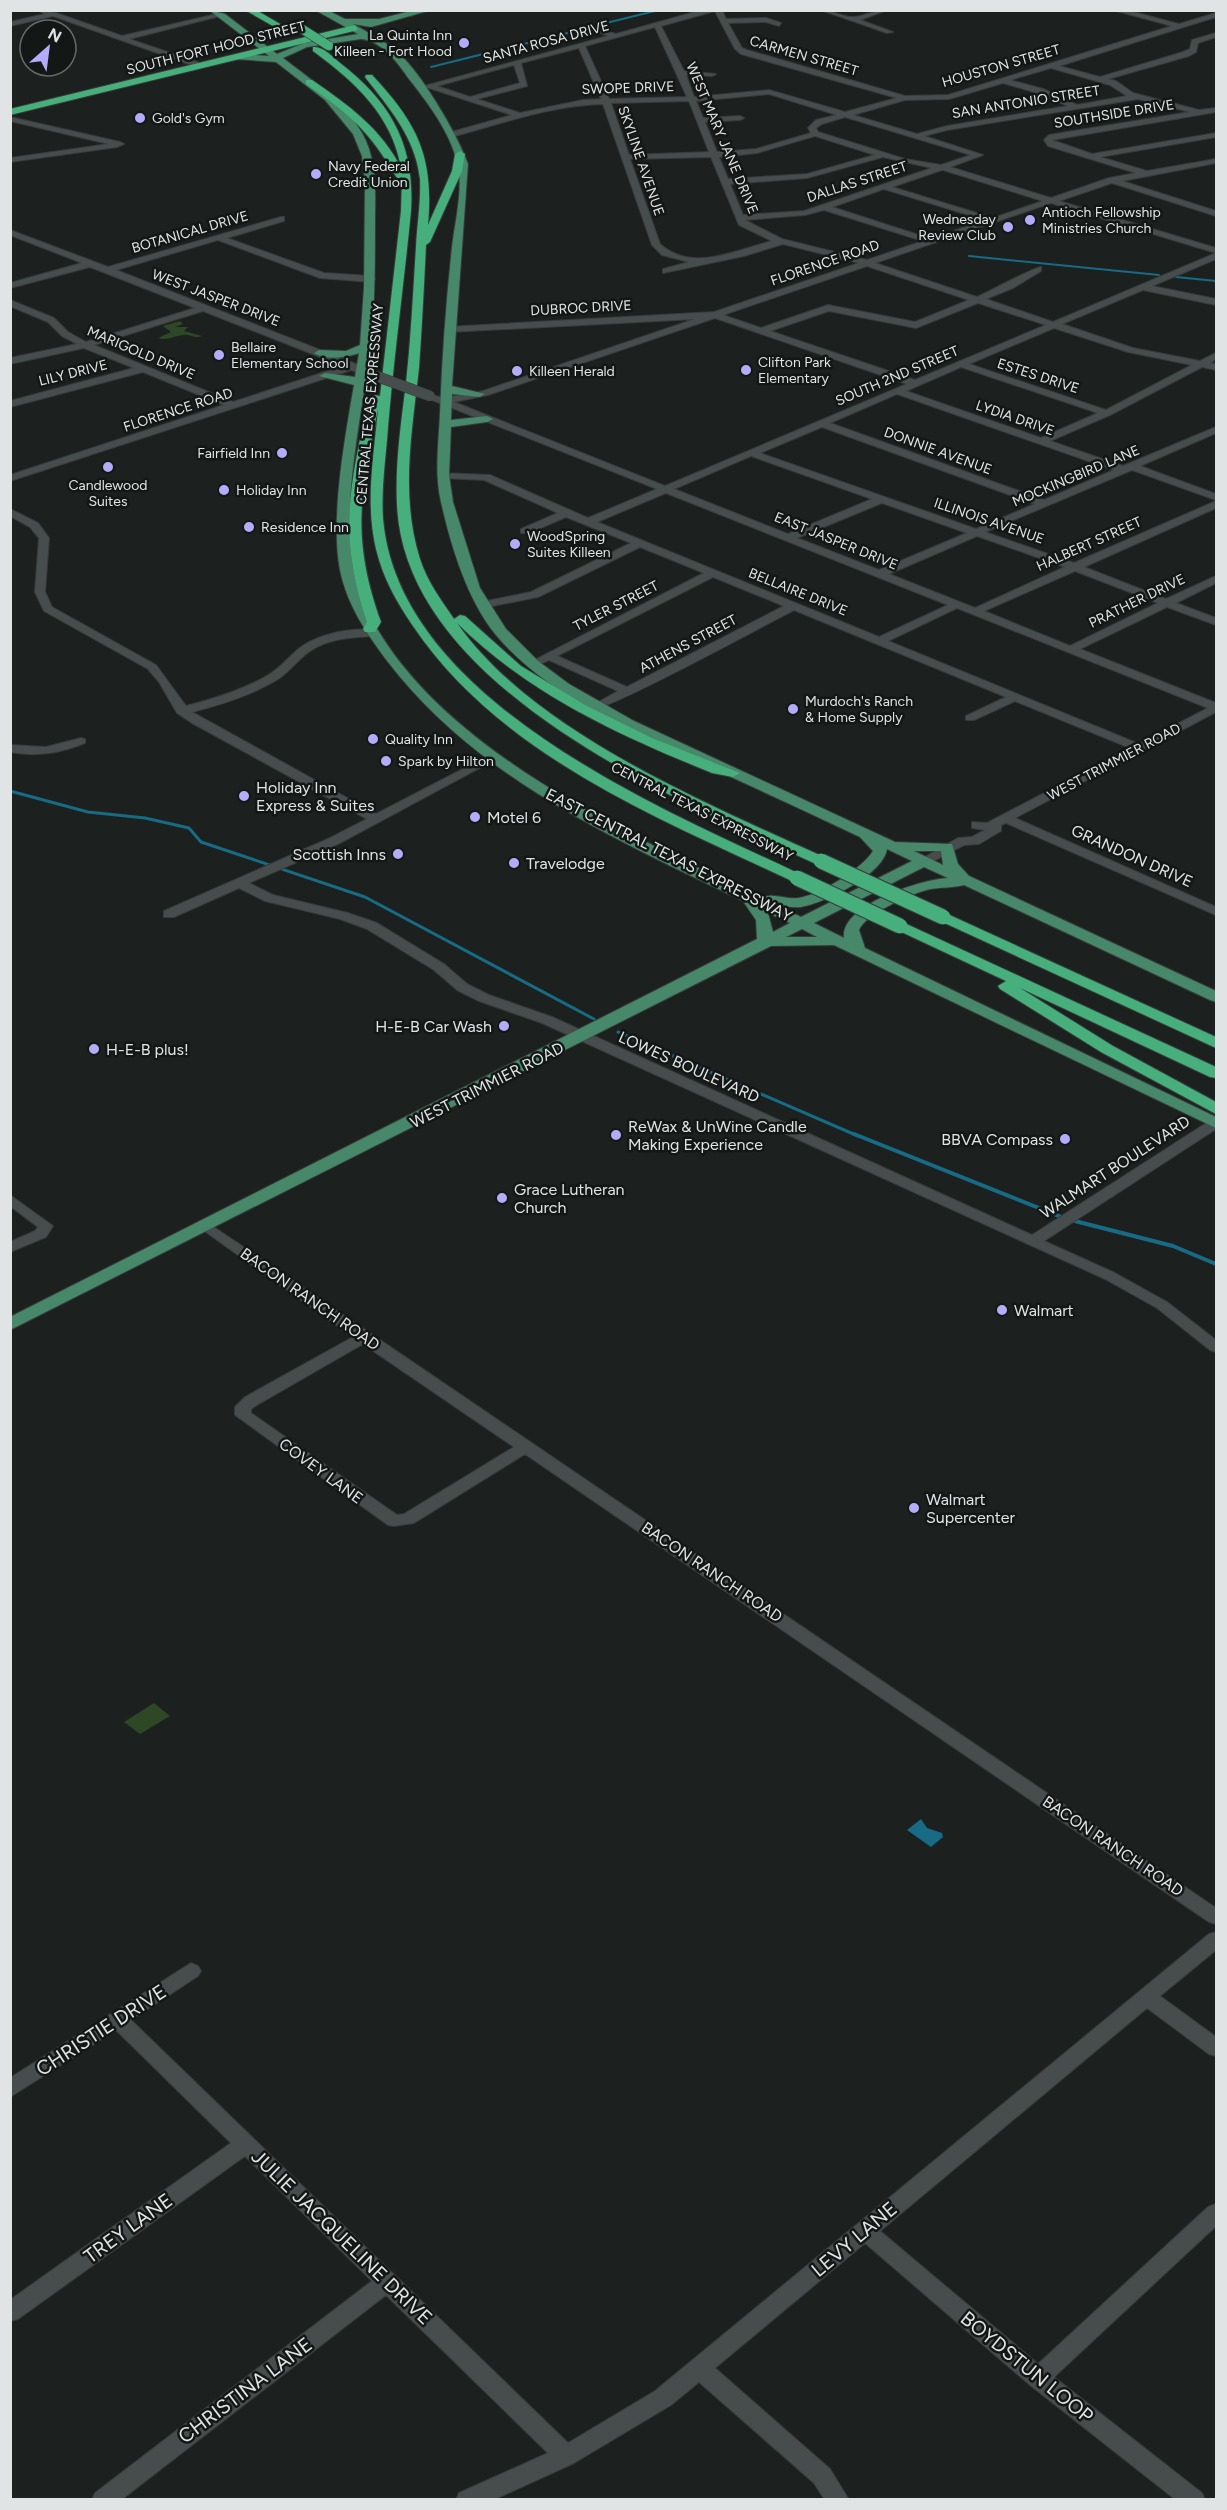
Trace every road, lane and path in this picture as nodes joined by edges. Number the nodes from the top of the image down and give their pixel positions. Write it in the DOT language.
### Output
graph roads {
  1 [pos="41,10"];
  2 [pos="71,10"];
  3 [pos="249,10"];
  4 [pos="268,10"];
  5 [pos="319,10"];
  6 [pos="400,10"];
  7 [pos="427,10"];
  8 [pos="712,10"];
  9 [pos="718,10"];
  10 [pos="824,10"];
  11 [pos="884,10"];
  12 [pos="1116,10"];
  13 [pos="217,13"];
  14 [pos="412,14"];
  15 [pos="53,15"];
  16 [pos="1216,15"];
  17 [pos="852,20"];
  18 [pos="342,21"];
  19 [pos="724,21"];
  20 [pos="381,22"];
  21 [pos="10,24"];
  22 [pos="779,24"];
  23 [pos="657,25"];
  24 [pos="588,26"];
  25 [pos="1181,27"];
  26 [pos="356,28"];
  27 [pos="889,32"];
  28 [pos="1216,35"];
  29 [pos="251,36"];
  30 [pos="616,36"];
  31 [pos="121,38"];
  32 [pos="376,40"];
  33 [pos="581,45"];
  34 [pos="760,47"];
  35 [pos="266,50"];
  36 [pos="744,52"];
  37 [pos="237,57"];
  38 [pos="277,59"];
  39 [pos="517,62"];
  40 [pos="200,66"];
  41 [pos="1052,66"];
  42 [pos="681,73"];
  43 [pos="712,74"];
  44 [pos="1101,79"];
  45 [pos="1004,81"];
  46 [pos="309,82"];
  47 [pos="441,82"];
  48 [pos="422,85"];
  49 [pos="456,95"];
  50 [pos="428,97"];
  51 [pos="1137,97"];
  52 [pos="904,98"];
  53 [pos="469,99"];
  54 [pos="691,99"];
  55 [pos="606,101"];
  56 [pos="1076,107"];
  57 [pos="1216,110"];
  58 [pos="10,112"];
  59 [pos="1203,112"];
  60 [pos="848,114"];
  61 [pos="520,115"];
  62 [pos="1216,116"];
  63 [pos="740,118"];
  64 [pos="10,119"];
  65 [pos="700,120"];
  66 [pos="10,127"];
  67 [pos="815,134"];
  68 [pos="451,135"];
  69 [pos="920,135"];
  70 [pos="1216,135"];
  71 [pos="90,144"];
  72 [pos="105,144"];
  73 [pos="120,144"];
  74 [pos="10,153"];
  75 [pos="460,154"];
  76 [pos="979,154"];
  77 [pos="713,155"];
  78 [pos="882,155"];
  79 [pos="1091,155"];
  80 [pos="625,157"];
  81 [pos="10,160"];
  82 [pos="1216,161"];
  83 [pos="1198,164"];
  84 [pos="944,168"];
  85 [pos="1216,169"];
  86 [pos="1144,173"];
  87 [pos="1112,180"];
  88 [pos="724,182"];
  89 [pos="408,185"];
  90 [pos="885,187"];
  91 [pos="1051,200"];
  92 [pos="824,207"];
  93 [pos="1216,214"];
  94 [pos="739,218"];
  95 [pos="281,219"];
  96 [pos="992,220"];
  97 [pos="13,235"];
  98 [pos="220,238"];
  99 [pos="780,241"];
  100 [pos="930,241"];
  101 [pos="421,249"];
  102 [pos="1216,251"];
  103 [pos="1216,255"];
  104 [pos="696,261"];
  105 [pos="90,264"];
  106 [pos="865,264"];
  107 [pos="1038,269"];
  108 [pos="108,270"];
  109 [pos="666,271"];
  110 [pos="371,279"];
  111 [pos="10,286"];
  112 [pos="1142,287"];
  113 [pos="977,300"];
  114 [pos="1216,302"];
  115 [pos="10,303"];
  116 [pos="203,308"];
  117 [pos="715,315"];
  118 [pos="1054,325"];
  119 [pos="448,329"];
  120 [pos="760,331"];
  121 [pos="84,345"];
  122 [pos="364,347"];
  123 [pos="319,353"];
  124 [pos="1216,356"];
  125 [pos="10,361"];
  126 [pos="1201,363"];
  127 [pos="960,364"];
  128 [pos="1216,367"];
  129 [pos="143,369"];
  130 [pos="358,373"];
  131 [pos="325,376"];
  132 [pos="914,383"];
  133 [pos="446,387"];
  134 [pos="386,390"];
  135 [pos="897,391"];
  136 [pos="479,394"];
  137 [pos="444,401"];
  138 [pos="10,405"];
  139 [pos="234,406"];
  140 [pos="1107,413"];
  141 [pos="487,419"];
  142 [pos="821,423"];
  143 [pos="443,425"];
  144 [pos="1216,430"];
  145 [pos="1042,441"];
  146 [pos="750,453"];
  147 [pos="1127,468"];
  148 [pos="443,476"];
  149 [pos="10,478"];
  150 [pos="664,489"];
  151 [pos="1216,497"];
  152 [pos="879,500"];
  153 [pos="1045,504"];
  154 [pos="1216,504"];
  155 [pos="10,512"];
  156 [pos="566,513"];
  157 [pos="588,522"];
  158 [pos="525,531"];
  159 [pos="977,532"];
  160 [pos="787,538"];
  161 [pos="639,543"];
  162 [pos="415,566"];
  163 [pos="1074,567"];
  164 [pos="712,573"];
  165 [pos="879,574"];
  166 [pos="1216,579"];
  167 [pos="1167,603"];
  168 [pos="482,605"];
  169 [pos="956,605"];
  170 [pos="793,606"];
  171 [pos="974,612"];
  172 [pos="1216,622"];
  173 [pos="372,631"];
  174 [pos="879,641"];
  175 [pos="1070,650"];
  176 [pos="550,657"];
  177 [pos="533,664"];
  178 [pos="629,692"];
  179 [pos="1015,697"];
  180 [pos="597,707"];
  181 [pos="1216,707"];
  182 [pos="181,711"];
  183 [pos="970,718"];
  184 [pos="81,741"];
  185 [pos="10,748"];
  186 [pos="1140,748"];
  187 [pos="492,758"];
  188 [pos="733,772"];
  189 [pos="1016,815"];
  190 [pos="376,819"];
  191 [pos="864,835"];
  192 [pos="962,840"];
  193 [pos="879,842"];
  194 [pos="947,847"];
  195 [pos="922,862"];
  196 [pos="967,882"];
  197 [pos="238,883"];
  198 [pos="743,893"];
  199 [pos="1216,911"];
  200 [pos="169,914"];
  201 [pos="803,923"];
  202 [pos="765,943"];
  203 [pos="938,943"];
  204 [pos="852,946"];
  205 [pos="1112,995"];
  206 [pos="1216,998"];
  207 [pos="1216,1033"];
  208 [pos="580,1038"];
  209 [pos="1216,1043"];
  210 [pos="1216,1073"];
  211 [pos="1216,1109"];
  212 [pos="1216,1123"];
  213 [pos="10,1200"];
  214 [pos="208,1227"];
  215 [pos="1033,1241"];
  216 [pos="10,1248"];
  217 [pos="10,1325"];
  218 [pos="364,1337"];
  219 [pos="1216,1347"];
  220 [pos="528,1446"];
  221 [pos="1216,1917"];
  222 [pos="1216,1939"];
  223 [pos="191,1971"];
  224 [pos="1147,1997"];
  225 [pos="117,2019"];
  226 [pos="1216,2048"];
  227 [pos="10,2089"];
  228 [pos="246,2144"];
  229 [pos="1216,2213"];
  230 [pos="864,2230"];
  231 [pos="388,2282"];
  232 [pos="10,2312"];
  233 [pos="700,2369"];
  234 [pos="1038,2378"];
  235 [pos="566,2456"];
  236 [pos="103,2499"];
  237 [pos="467,2499"];
  238 [pos="838,2499"];
  239 [pos="1194,2499"];
  1 -- 15 [label="street"];
  2 -- 15 [label="street"];
  3 -- 89 [label="highway, CENTRAL TEXAS EXPRESSWAY"];
  4 -- 101 [label="highway, CENTRAL TEXAS EXPRESSWAY, bridge"];
  5 -- 18 [label="main road"];
  6 -- 14 [label="street"];
  7 -- 14 [label="main road, SOUTH FORT HOOD STREET"];
  8 -- 23 [label="street, SANTA ROSA DRIVE"];
  9 -- 19 [label="street, CARMEN STREET"];
  10 -- 17 [label="street"];
  11 -- 17 [label="street"];
  12 -- 25 [label="street"];
  13 -- 29 [label="main road, EAST CENTRAL TEXAS EXPRESSWAY"];
  13 -- 31 [label="street"];
  14 -- 20 [label="main road, SOUTH FORT HOOD STREET"];
  15 -- 21 [label="street"];
  15 -- 31 [label="street"];
  16 -- 25 [label="street, HOUSTON STREET"];
  17 -- 27 [label="street"];
  18 -- 20 [label="main road"];
  18 -- 26 [label="main road"];
  18 -- 29 [label="main road"];
  19 -- 22 [label="street"];
  19 -- 36 [label="street, CARMEN STREET"];
  20 -- 26 [label="main road, SOUTH FORT HOOD STREET"];
  23 -- 30 [label="street, SANTA ROSA DRIVE"];
  23 -- 42 [label="street, WEST MARY JANE DRIVE"];
  24 -- 30 [label="street"];
  25 -- 28 [label="street"];
  25 -- 41 [label="street, HOUSTON STREET"];
  26 -- 32 [label="main road"];
  26 -- 35 [label="highway, SOUTH FORT HOOD STREET"];
  28 -- 44 [label="street"];
  29 -- 35 [label="main road, EAST CENTRAL TEXAS EXPRESSWAY"];
  30 -- 33 [label="street, SANTA ROSA DRIVE"];
  31 -- 40 [label="street"];
  32 -- 38 [label="main road"];
  32 -- 48 [label="main road"];
  33 -- 39 [label="street, SANTA ROSA DRIVE"];
  33 -- 55 [label="street, SKYLINE AVENUE"];
  34 -- 36 [label="street"];
  35 -- 37 [label="highway, SOUTH FORT HOOD STREET"];
  35 -- 38 [label="main road, EAST CENTRAL TEXAS EXPRESSWAY"];
  36 -- 52 [label="street, CARMEN STREET"];
  37 -- 38 [label="main road"];
  37 -- 40 [label="highway, SOUTH FORT HOOD STREET"];
  38 -- 46 [label="main road, EAST CENTRAL TEXAS EXPRESSWAY"];
  39 -- 47 [label="street, SANTA ROSA DRIVE"];
  39 -- 53 [label="street"];
  40 -- 58 [label="highway, SOUTH FORT HOOD STREET"];
  41 -- 44 [label="street"];
  41 -- 45 [label="street, HOUSTON STREET"];
  42 -- 43 [label="street"];
  42 -- 54 [label="street, WEST MARY JANE DRIVE"];
  44 -- 51 [label="street"];
  45 -- 52 [label="street, HOUSTON STREET"];
  45 -- 56 [label="street"];
  46 -- 89 [label="highway"];
  46 -- 110 [label="main road, EAST CENTRAL TEXAS EXPRESSWAY"];
  47 -- 48 [label="street"];
  47 -- 48 [label="street, SANTA ROSA DRIVE"];
  48 -- 49 [label="street"];
  48 -- 50 [label="main road"];
  49 -- 50 [label="street"];
  49 -- 53 [label="street"];
  50 -- 68 [label="main road"];
  51 -- 56 [label="street, SAN ANTONIO STREET"];
  51 -- 59 [label="street"];
  52 -- 60 [label="street, HOUSTON STREET"];
  53 -- 61 [label="street"];
  54 -- 55 [label="street, SWOPE DRIVE"];
  54 -- 60 [label="street, SWOPE DRIVE"];
  54 -- 65 [label="street, WEST MARY JANE DRIVE"];
  55 -- 61 [label="street, SWOPE DRIVE"];
  55 -- 80 [label="street, SKYLINE AVENUE"];
  56 -- 69 [label="street, SAN ANTONIO STREET"];
  57 -- 59 [label="street, SOUTHSIDE DRIVE"];
  59 -- 62 [label="street"];
  59 -- 79 [label="street, SOUTHSIDE DRIVE"];
  60 -- 67 [label="street, HOUSTON STREET"];
  60 -- 69 [label="street, SWOPE DRIVE"];
  61 -- 68 [label="street, SWOPE DRIVE"];
  63 -- 65 [label="street"];
  64 -- 72 [label="street"];
  65 -- 77 [label="street, WEST MARY JANE DRIVE"];
  66 -- 71 [label="street"];
  67 -- 77 [label="street, HOUSTON STREET"];
  67 -- 78 [label="street"];
  68 -- 75 [label="main road"];
  69 -- 76 [label="street, SWOPE DRIVE"];
  70 -- 79 [label="street"];
  71 -- 72 [label="street"];
  71 -- 74 [label="street"];
  72 -- 73 [label="street"];
  72 -- 81 [label="street"];
  75 -- 101 [label="highway"];
  75 -- 119 [label="main road"];
  76 -- 84 [label="street, DALLAS STREET"];
  77 -- 80 [label="street, HOUSTON STREET"];
  77 -- 88 [label="street, WEST MARY JANE DRIVE"];
  78 -- 84 [label="street"];
  78 -- 88 [label="street"];
  79 -- 86 [label="street, SOUTHSIDE DRIVE"];
  80 -- 104 [label="street, SKYLINE AVENUE"];
  82 -- 83 [label="street, FLORENCE ROAD"];
  83 -- 85 [label="street"];
  83 -- 86 [label="street, FLORENCE ROAD"];
  84 -- 90 [label="street, DALLAS STREET"];
  84 -- 91 [label="street"];
  86 -- 87 [label="street, FLORENCE ROAD"];
  87 -- 91 [label="street, FLORENCE ROAD"];
  87 -- 93 [label="street"];
  88 -- 94 [label="street, WEST MARY JANE DRIVE"];
  89 -- 134 [label="highway, CENTRAL TEXAS EXPRESSWAY"];
  90 -- 92 [label="street, DALLAS STREET"];
  90 -- 96 [label="street"];
  91 -- 96 [label="street, FLORENCE ROAD"];
  91 -- 102 [label="street"];
  92 -- 94 [label="street, DALLAS STREET"];
  92 -- 100 [label="street"];
  94 -- 99 [label="street, WEST MARY JANE DRIVE"];
  95 -- 98 [label="street, BOTANICAL DRIVE"];
  96 -- 100 [label="street, FLORENCE ROAD"];
  97 -- 105 [label="street, WEST JASPER DRIVE"];
  98 -- 108 [label="street, BOTANICAL DRIVE"];
  98 -- 110 [label="street"];
  99 -- 104 [label="street"];
  99 -- 106 [label="street, WEST MARY JANE DRIVE"];
  100 -- 106 [label="street, FLORENCE ROAD"];
  101 -- 162 [label="highway, CENTRAL TEXAS EXPRESSWAY"];
  103 -- 112 [label="street, SOUTH 2ND STREET"];
  104 -- 109 [label="street"];
  105 -- 108 [label="street, WEST JASPER DRIVE"];
  105 -- 111 [label="street"];
  106 -- 113 [label="street, WEST MARY JANE DRIVE"];
  106 -- 117 [label="street, FLORENCE ROAD"];
  107 -- 113 [label="street"];
  108 -- 116 [label="street, WEST JASPER DRIVE"];
  110 -- 122 [label="main road, EAST CENTRAL TEXAS EXPRESSWAY"];
  112 -- 114 [label="street"];
  112 -- 118 [label="street, SOUTH 2ND STREET"];
  113 -- 118 [label="street, WEST MARY JANE DRIVE"];
  113 -- 120 [label="street"];
  115 -- 121 [label="street, MARIGOLD DRIVE"];
  116 -- 121 [label="street"];
  116 -- 123 [label="street, WEST JASPER DRIVE"];
  117 -- 119 [label="street, DUBROC DRIVE"];
  117 -- 120 [label="street"];
  117 -- 136 [label="street, FLORENCE ROAD"];
  118 -- 126 [label="street, WEST MARY JANE DRIVE"];
  118 -- 127 [label="street, SOUTH 2ND STREET"];
  119 -- 133 [label="main road"];
  120 -- 132 [label="street"];
  121 -- 125 [label="street"];
  121 -- 129 [label="street, MARIGOLD DRIVE"];
  122 -- 123 [label="main road"];
  122 -- 130 [label="main road, EAST CENTRAL TEXAS EXPRESSWAY"];
  123 -- 130 [label="street, WEST JASPER DRIVE"];
  124 -- 126 [label="street"];
  126 -- 128 [label="street, WEST MARY JANE DRIVE"];
  126 -- 140 [label="street"];
  127 -- 132 [label="street, SOUTH 2ND STREET"];
  127 -- 140 [label="street, ESTES DRIVE"];
  129 -- 138 [label="street, LILY DRIVE"];
  129 -- 139 [label="street, MARIGOLD DRIVE"];
  130 -- 131 [label="street, FLORENCE ROAD"];
  130 -- 131 [label="main road"];
  130 -- 137 [label="street, WEST JASPER DRIVE, bridge"];
  130 -- 173 [label="main road, EAST CENTRAL TEXAS EXPRESSWAY"];
  131 -- 139 [label="street, FLORENCE ROAD"];
  132 -- 135 [label="street, SOUTH 2ND STREET"];
  133 -- 136 [label="main road"];
  133 -- 137 [label="main road"];
  134 -- 173 [label="highway"];
  134 -- 203 [label="highway, CENTRAL TEXAS EXPRESSWAY, bridge"];
  135 -- 142 [label="street, SOUTH 2ND STREET"];
  135 -- 145 [label="street, LYDIA DRIVE"];
  136 -- 137 [label="street, FLORENCE ROAD"];
  137 -- 141 [label="street, EAST JASPER DRIVE"];
  137 -- 143 [label="main road"];
  139 -- 149 [label="street, FLORENCE ROAD"];
  140 -- 145 [label="street"];
  141 -- 143 [label="main road"];
  141 -- 150 [label="street, EAST JASPER DRIVE"];
  142 -- 146 [label="street, SOUTH 2ND STREET"];
  142 -- 153 [label="street, DONNIE AVENUE"];
  143 -- 148 [label="main road"];
  144 -- 147 [label="street, MOCKINGBIRD LANE"];
  145 -- 147 [label="street, LYDIA DRIVE"];
  146 -- 150 [label="street, SOUTH 2ND STREET"];
  146 -- 152 [label="street, ILLINOIS AVENUE"];
  147 -- 151 [label="street, LYDIA DRIVE"];
  147 -- 153 [label="street, MOCKINGBIRD LANE"];
  148 -- 156 [label="street, BELLAIRE DRIVE"];
  148 -- 168 [label="main road"];
  150 -- 157 [label="street, SOUTH 2ND STREET"];
  150 -- 160 [label="street, EAST JASPER DRIVE"];
  152 -- 159 [label="street, ILLINOIS AVENUE"];
  152 -- 160 [label="street"];
  153 -- 159 [label="street, MOCKINGBIRD LANE"];
  154 -- 163 [label="street, HALBERT STREET"];
  155 -- 182 [label="street"];
  156 -- 157 [label="street, BELLAIRE DRIVE"];
  156 -- 158 [label="street"];
  157 -- 161 [label="street, BELLAIRE DRIVE"];
  159 -- 163 [label="street, ILLINOIS AVENUE"];
  159 -- 165 [label="street, MOCKINGBIRD LANE"];
  160 -- 165 [label="street, EAST JASPER DRIVE"];
  161 -- 164 [label="street, BELLAIRE DRIVE"];
  161 -- 168 [label="street"];
  162 -- 188 [label="highway"];
  162 -- 205 [label="highway, CENTRAL TEXAS EXPRESSWAY, bridge"];
  163 -- 167 [label="street, ILLINOIS AVENUE"];
  163 -- 171 [label="street, HALBERT STREET"];
  164 -- 170 [label="street, BELLAIRE DRIVE"];
  164 -- 176 [label="street, TYLER STREET"];
  165 -- 169 [label="street, EAST JASPER DRIVE"];
  166 -- 167 [label="street, PRATHER DRIVE"];
  167 -- 172 [label="street, ILLINOIS AVENUE"];
  167 -- 175 [label="street, PRATHER DRIVE"];
  168 -- 177 [label="main road"];
  169 -- 171 [label="street, EAST JASPER DRIVE"];
  169 -- 174 [label="street"];
  170 -- 174 [label="street, BELLAIRE DRIVE"];
  170 -- 178 [label="street, ATHENS STREET"];
  171 -- 175 [label="street, EAST JASPER DRIVE"];
  173 -- 182 [label="street"];
  173 -- 187 [label="main road, EAST CENTRAL TEXAS EXPRESSWAY"];
  174 -- 179 [label="street, BELLAIRE DRIVE"];
  175 -- 181 [label="street, EAST JASPER DRIVE"];
  176 -- 177 [label="street, TYLER STREET"];
  176 -- 178 [label="street"];
  177 -- 180 [label="main road"];
  178 -- 180 [label="street, ATHENS STREET"];
  179 -- 183 [label="street"];
  179 -- 186 [label="street, BELLAIRE DRIVE"];
  180 -- 188 [label="main road"];
  181 -- 186 [label="street, WEST TRIMMIER ROAD"];
  182 -- 190 [label="street"];
  184 -- 185 [label="street"];
  186 -- 189 [label="street, WEST TRIMMIER ROAD"];
  187 -- 190 [label="street"];
  187 -- 198 [label="main road, EAST CENTRAL TEXAS EXPRESSWAY"];
  188 -- 191 [label="main road"];
  189 -- 192 [label="street, WEST TRIMMIER ROAD"];
  189 -- 192 [label="street, WEST TRIMMIER ROAD"];
  189 -- 199 [label="street, GRANDON DRIVE"];
  190 -- 197 [label="street"];
  191 -- 193 [label="main road"];
  191 -- 198 [label="main road"];
  192 -- 194 [label="street, WEST TRIMMIER ROAD"];
  193 -- 194 [label="main road"];
  193 -- 195 [label="main road"];
  194 -- 195 [label="street, WEST TRIMMIER ROAD"];
  194 -- 196 [label="main road"];
  195 -- 196 [label="main road"];
  195 -- 201 [label="main road, WEST TRIMMIER ROAD"];
  196 -- 204 [label="main road"];
  196 -- 206 [label="main road"];
  197 -- 200 [label="street"];
  197 -- 208 [label="street, LOWES BOULEVARD"];
  198 -- 201 [label="main road, EAST CENTRAL TEXAS EXPRESSWAY"];
  198 -- 202 [label="main road"];
  201 -- 202 [label="main road, WEST TRIMMIER ROAD"];
  201 -- 204 [label="main road, EAST CENTRAL TEXAS EXPRESSWAY"];
  202 -- 204 [label="main road"];
  202 -- 208 [label="main road, WEST TRIMMIER ROAD"];
  203 -- 210 [label="highway, CENTRAL TEXAS EXPRESSWAY"];
  203 -- 211 [label="highway"];
  204 -- 212 [label="main road, EAST CENTRAL TEXAS EXPRESSWAY"];
  205 -- 207 [label="highway"];
  205 -- 209 [label="highway, CENTRAL TEXAS EXPRESSWAY"];
  208 -- 214 [label="main road, WEST TRIMMIER ROAD"];
  208 -- 215 [label="street, LOWES BOULEVARD"];
  212 -- 215 [label="street, WALMART BOULEVARD"];
  213 -- 216 [label="street"];
  214 -- 217 [label="main road, WEST TRIMMIER ROAD"];
  214 -- 218 [label="street, BACON RANCH ROAD"];
  215 -- 219 [label="street, LOWES BOULEVARD"];
  218 -- 220 [label="street, BACON RANCH ROAD"];
  218 -- 220 [label="street, COVEY LANE"];
  220 -- 221 [label="street, BACON RANCH ROAD"];
  222 -- 224 [label="street, LEVY LANE"];
  223 -- 225 [label="street, CHRISTIE DRIVE"];
  224 -- 226 [label="street"];
  224 -- 230 [label="street, LEVY LANE"];
  225 -- 227 [label="street, CHRISTIE DRIVE"];
  225 -- 228 [label="street, JULIE JACQUELINE DRIVE"];
  228 -- 231 [label="street, JULIE JACQUELINE DRIVE"];
  228 -- 232 [label="street, TREY LANE"];
  229 -- 234 [label="street"];
  230 -- 233 [label="street, LEVY LANE"];
  230 -- 234 [label="street, BOYDSTUN LOOP"];
  231 -- 235 [label="street, JULIE JACQUELINE DRIVE"];
  231 -- 236 [label="street, CHRISTINA LANE"];
  233 -- 235 [label="street, LEVY LANE"];
  233 -- 238 [label="street"];
  234 -- 239 [label="street, BOYDSTUN LOOP"];
  235 -- 237 [label="street, LEVY LANE"];
}
